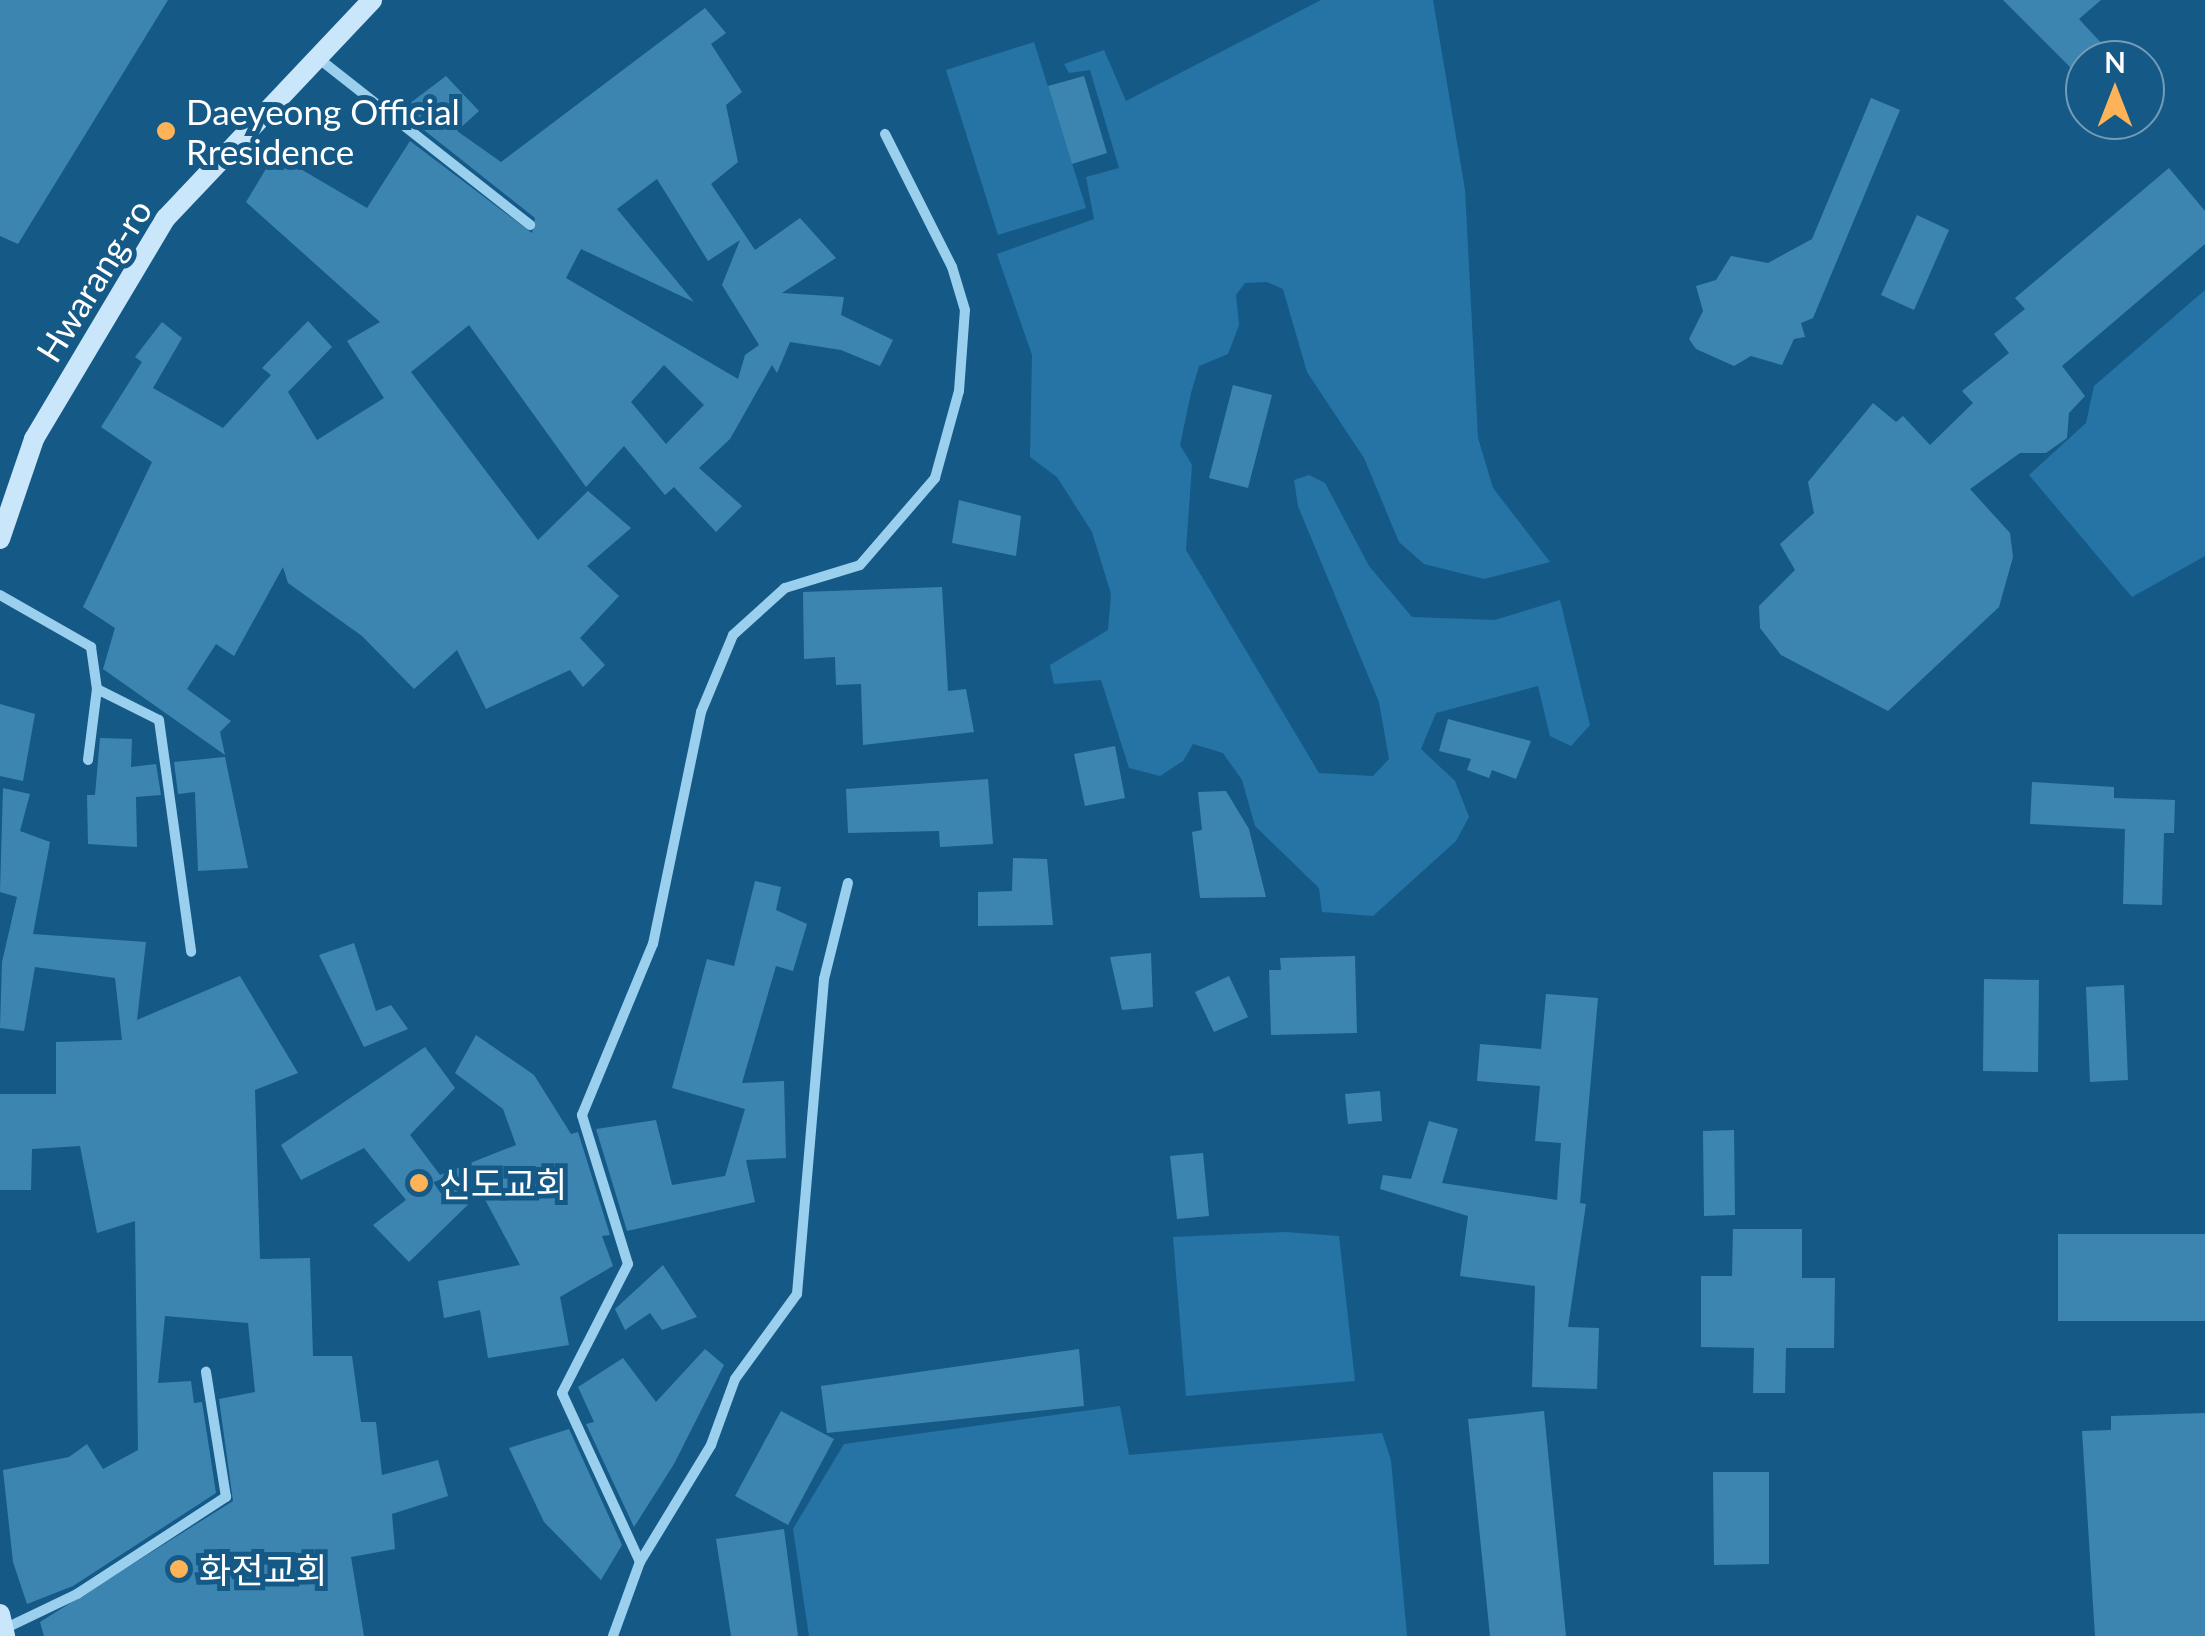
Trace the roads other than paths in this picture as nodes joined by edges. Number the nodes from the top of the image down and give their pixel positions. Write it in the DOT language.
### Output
graph roads {
  1 [pos="372,0"];
  2 [pos="318,58"];
  3 [pos="885,134"];
  4 [pos="530,225"];
  5 [pos="0,539"];
  6 [pos="0,595"];
  7 [pos="97,689"];
  8 [pos="88,760"];
  9 [pos="848,883"];
  10 [pos="191,952"];
  11 [pos="206,1372"];
  12 [pos="640,1562"];
  13 [pos="3,1627"];
  14 [pos="613,1636"];
  1 -- 2 [label="main road, Hwarang-ro"];
  2 -- 4 [label="street"];
  2 -- 5 [label="main road, Hwarang-ro"];
  3 -- 12 [label="street"];
  6 -- 7 [label="street"];
  7 -- 8 [label="street"];
  7 -- 10 [label="street"];
  9 -- 12 [label="street"];
  11 -- 13 [label="street"];
  12 -- 14 [label="street"];
}
